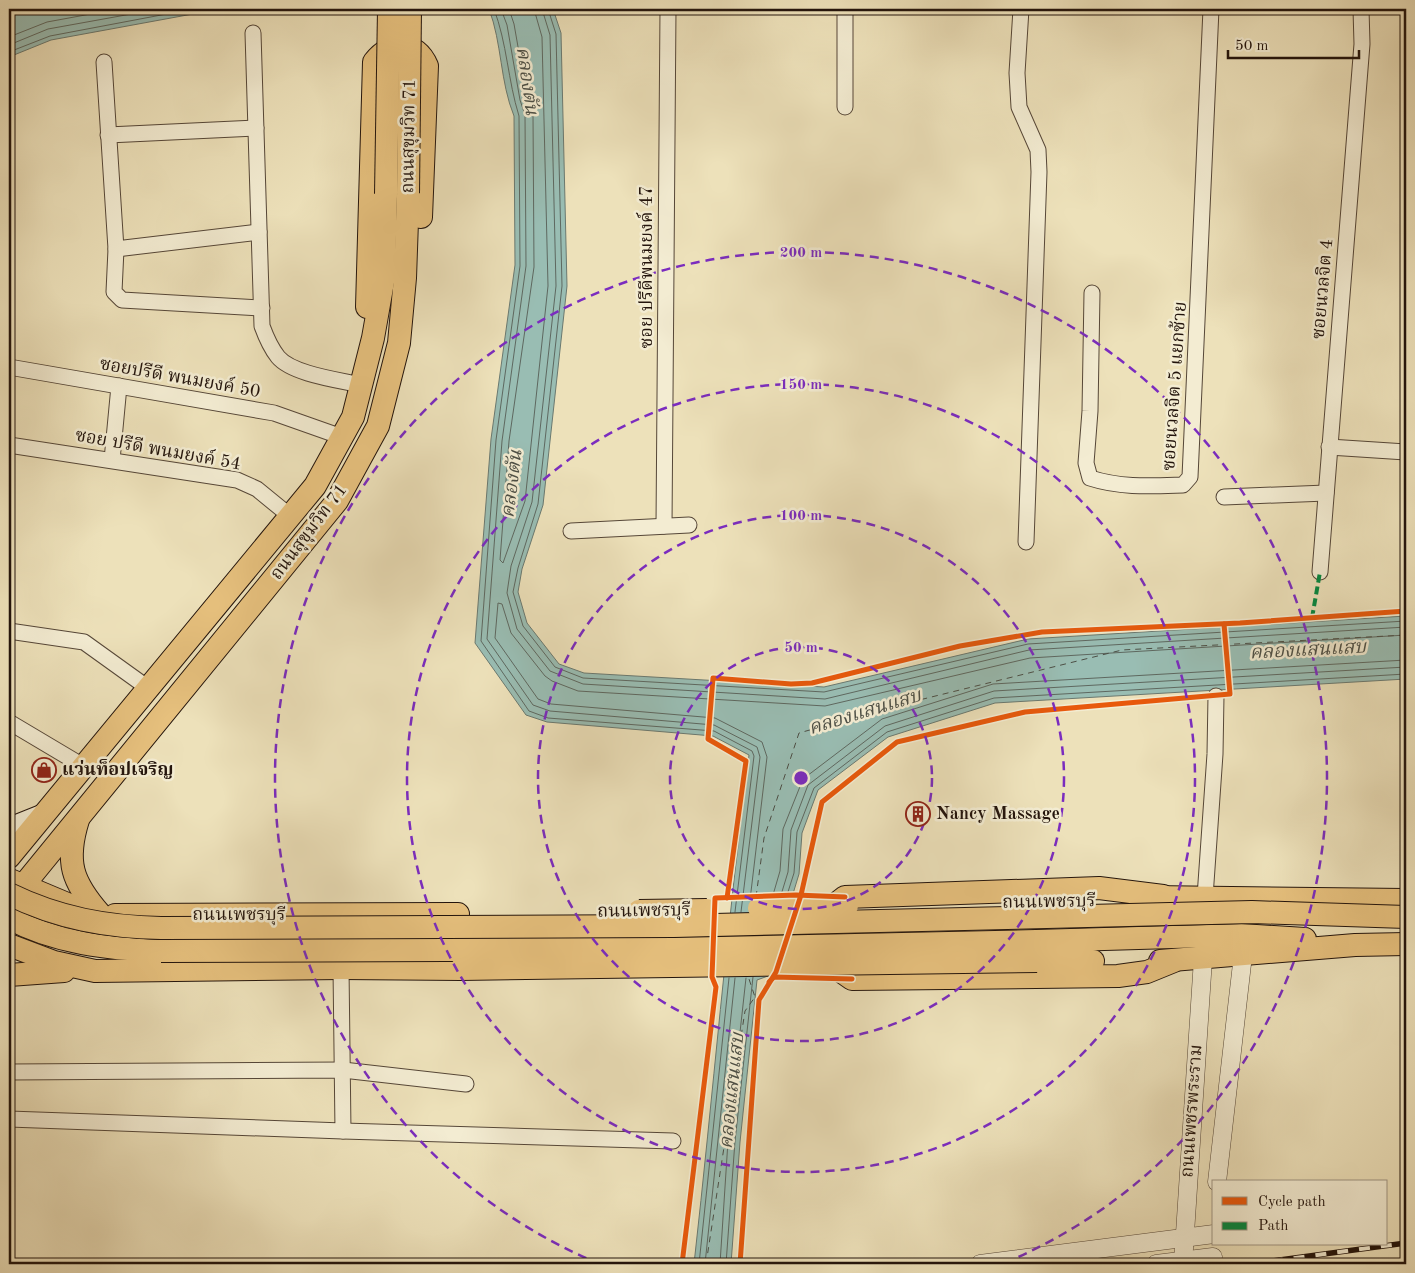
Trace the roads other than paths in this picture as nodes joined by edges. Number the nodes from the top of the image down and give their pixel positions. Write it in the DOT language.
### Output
graph roads {
  1 [pos="389,9"];
  2 [pos="410,9"];
  3 [pos="668,9"];
  4 [pos="845,9"];
  5 [pos="1022,9"];
  6 [pos="1211,9"];
  7 [pos="1361,9"];
  8 [pos="253,33"];
  9 [pos="104,62"];
  10 [pos="845,106"];
  11 [pos="256,128"];
  12 [pos="108,135"];
  13 [pos="397,194"];
  14 [pos="259,232"];
  15 [pos="116,249"];
  16 [pos="1092,293"];
  17 [pos="262,308"];
  18 [pos="373,338"];
  19 [pos="398,343"];
  20 [pos="9,367"];
  21 [pos="361,385"];
  22 [pos="119,386"];
  23 [pos="342,437"];
  24 [pos="9,445"];
  25 [pos="1329,448"];
  26 [pos="1406,452"];
  27 [pos="112,460"];
  28 [pos="1326,493"];
  29 [pos="1224,497"];
  30 [pos="290,516"];
  31 [pos="689,525"];
  32 [pos="664,526"];
  33 [pos="570,531"];
  34 [pos="1026,542"];
  35 [pos="1320,572"];
  36 [pos="9,632"];
  37 [pos="148,688"];
  38 [pos="1216,696"];
  39 [pos="9,722"];
  40 [pos="83,766"];
  41 [pos="44,814"];
  42 [pos="79,817"];
  43 [pos="9,828"];
  44 [pos="9,857"];
  45 [pos="12,891"];
  46 [pos="1163,896"];
  47 [pos="1205,897"];
  48 [pos="1406,900"];
  49 [pos="100,914"];
  50 [pos="303,915"];
  51 [pos="1406,917"];
  52 [pos="9,918"];
  53 [pos="714,938"];
  54 [pos="389,939"];
  55 [pos="1406,944"];
  56 [pos="9,945"];
  57 [pos="1355,945"];
  58 [pos="1036,951"];
  59 [pos="1242,956"];
  60 [pos="1202,958"];
  61 [pos="1174,961"];
  62 [pos="341,968"];
  63 [pos="96,971"];
  64 [pos="9,975"];
  65 [pos="342,1070"];
  66 [pos="9,1072"];
  67 [pos="466,1084"];
  68 [pos="9,1119"];
  69 [pos="343,1131"];
  70 [pos="673,1141"];
  71 [pos="1217,1180"];
  72 [pos="1212,1234"];
  73 [pos="1184,1237"];
  74 [pos="1213,1246"];
  75 [pos="1212,1261"];
  76 [pos="1183,1262"];
  77 [pos="980,1264"];
  78 [pos="1156,1264"];
  1 -- 13 [label="main road, ถนนสุขุมวิท 71, bridge"];
  2 -- 13 [label="main road, ถนนสุขุมวิท 71, bridge"];
  3 -- 32 [label="street, ซอย ปรีดีพนมยงค์ 47"];
  4 -- 10 [label="street"];
  5 -- 34 [label="street"];
  6 -- 16 [label="street, ซอยนวลจิต 5 แยกซ้าย"];
  7 -- 25 [label="street, ซอยนวลจิต 4"];
  8 -- 11 [label="street"];
  9 -- 12 [label="street"];
  11 -- 12 [label="street"];
  11 -- 14 [label="street"];
  12 -- 15 [label="street"];
  13 -- 18 [label="main road, ถนนสุขุมวิท 71"];
  13 -- 19 [label="main road, ถนนสุขุมวิท 71"];
  14 -- 15 [label="street"];
  14 -- 17 [label="street"];
  15 -- 17 [label="street"];
  17 -- 21 [label="street"];
  18 -- 19 [label="main road"];
  18 -- 21 [label="main road, ถนนสุขุมวิท 71"];
  19 -- 42 [label="main road, ถนนสุขุมวิท 71"];
  20 -- 22 [label="street, ซอยปรีดี พนมยงค์ 50"];
  21 -- 23 [label="main road, ถนนสุขุมวิท 71"];
  22 -- 23 [label="street, ซอยปรีดี พนมยงค์ 50"];
  22 -- 27 [label="street"];
  23 -- 30 [label="main road, ถนนสุขุมวิท 71"];
  24 -- 27 [label="street, ซอย ปรีดี พนมยงค์ 54"];
  25 -- 26 [label="street"];
  25 -- 28 [label="street, ซอยนวลจิต 4"];
  27 -- 30 [label="street, ซอย ปรีดี พนมยงค์ 54"];
  28 -- 29 [label="street"];
  28 -- 35 [label="street, ซอยนวลจิต 4"];
  30 -- 37 [label="main road, ถนนสุขุมวิท 71"];
  31 -- 32 [label="street"];
  32 -- 33 [label="street"];
  36 -- 37 [label="street"];
  37 -- 40 [label="main road, ถนนสุขุมวิท 71"];
  38 -- 47 [label="street"];
  39 -- 40 [label="street"];
  40 -- 41 [label="main road, ถนนสุขุมวิท 71"];
  41 -- 43 [label="main road"];
  41 -- 44 [label="main road, ถนนสุขุมวิท 71"];
  42 -- 45 [label="main road, ถนนสุขุมวิท 71"];
  42 -- 49 [label="main road"];
  45 -- 49 [label="main road, ถนนเพชรบุรี"];
  45 -- 51 [label="main road, ถนนเพชรบุรี, bridge"];
  46 -- 47 [label="main road, ถนนเพชรบุรี"];
  46 -- 50 [label="main road, ถนนเพชรบุรี, bridge"];
  46 -- 61 [label="main road"];
  47 -- 48 [label="main road, ถนนเพชรบุรี"];
  49 -- 50 [label="main road, ถนนเพชรบุรี"];
  50 -- 54 [label="main road"];
  52 -- 58 [label="main road, ถนนเพชรบุรี, bridge"];
  53 -- 54 [label="main road"];
  54 -- 62 [label="main road"];
  55 -- 57 [label="main road, ถนนเพชรบุรี"];
  56 -- 63 [label="main road, ถนนเพชรบุรี"];
  57 -- 58 [label="main road, ถนนเพชรบุรี"];
  57 -- 59 [label="main road, ถนนเพชรบุรี"];
  58 -- 61 [label="main road, ถนนเพชรบุรี"];
  58 -- 62 [label="main road, ถนนเพชรบุรี, bridge"];
  59 -- 60 [label="main road, ถนนเพชรบุรี"];
  59 -- 71 [label="street, ถนนเพชรพระราม"];
  60 -- 61 [label="main road, ถนนเพชรบุรี"];
  60 -- 73 [label="street, ถนนเพชรพระราม"];
  62 -- 63 [label="main road, ถนนเพชรบุรี"];
  62 -- 65 [label="street"];
  63 -- 64 [label="main road"];
  65 -- 66 [label="street"];
  65 -- 67 [label="street"];
  65 -- 69 [label="street"];
  68 -- 69 [label="street"];
  69 -- 70 [label="street"];
  72 -- 73 [label="street"];
  73 -- 76 [label="street, ถนนเพชรพระราม"];
  73 -- 77 [label="street"];
  74 -- 75 [label="street"];
  75 -- 76 [label="street"];
  76 -- 78 [label="street"];
}
